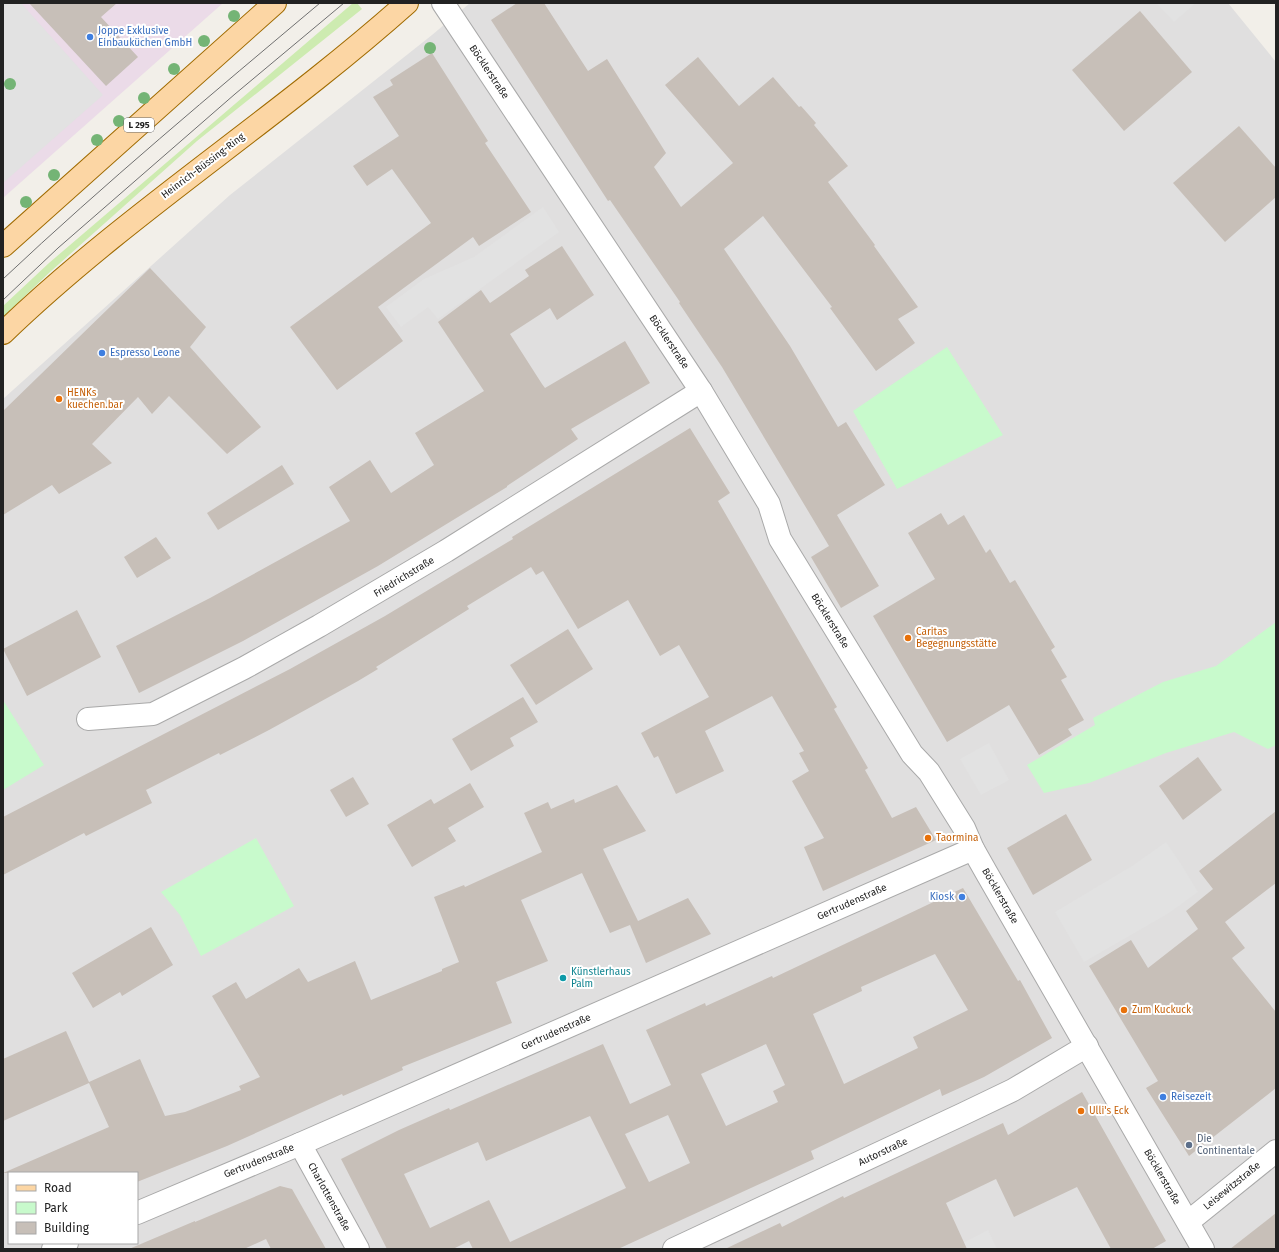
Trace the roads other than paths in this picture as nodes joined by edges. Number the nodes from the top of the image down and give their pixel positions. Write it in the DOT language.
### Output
graph roads {
  1 [pos="275,3"];
  2 [pos="407,3"];
  3 [pos="444,3"];
  4 [pos="3,246"];
  5 [pos="3,333"];
  6 [pos="701,391"];
  7 [pos="88,719"];
  8 [pos="973,849"];
  9 [pos="1087,1046"];
  10 [pos="300,1144"];
  11 [pos="1276,1151"];
  12 [pos="138,1213"];
  13 [pos="1188,1222"];
  14 [pos="65,1244"];
  15 [pos="53,1249"];
  16 [pos="358,1249"];
  17 [pos="674,1249"];
  18 [pos="1203,1249"];
  1 -- 4 [label="main road, L 295"];
  2 -- 5 [label="main road, Heinrich-Büssing-Ring"];
  3 -- 6 [label="street, Böcklerstraße"];
  6 -- 7 [label="street, Friedrichstraße"];
  6 -- 8 [label="street, Böcklerstraße"];
  8 -- 9 [label="street, Böcklerstraße"];
  8 -- 10 [label="street, Gertrudenstraße"];
  9 -- 13 [label="street, Böcklerstraße"];
  9 -- 17 [label="street, Autorstraße"];
  10 -- 12 [label="street, Gertrudenstraße"];
  10 -- 16 [label="street, Charlottenstraße"];
  11 -- 13 [label="street, Leisewitzstraße"];
  13 -- 18 [label="street, Böcklerstraße"];
  14 -- 15 [label="street"];
}
